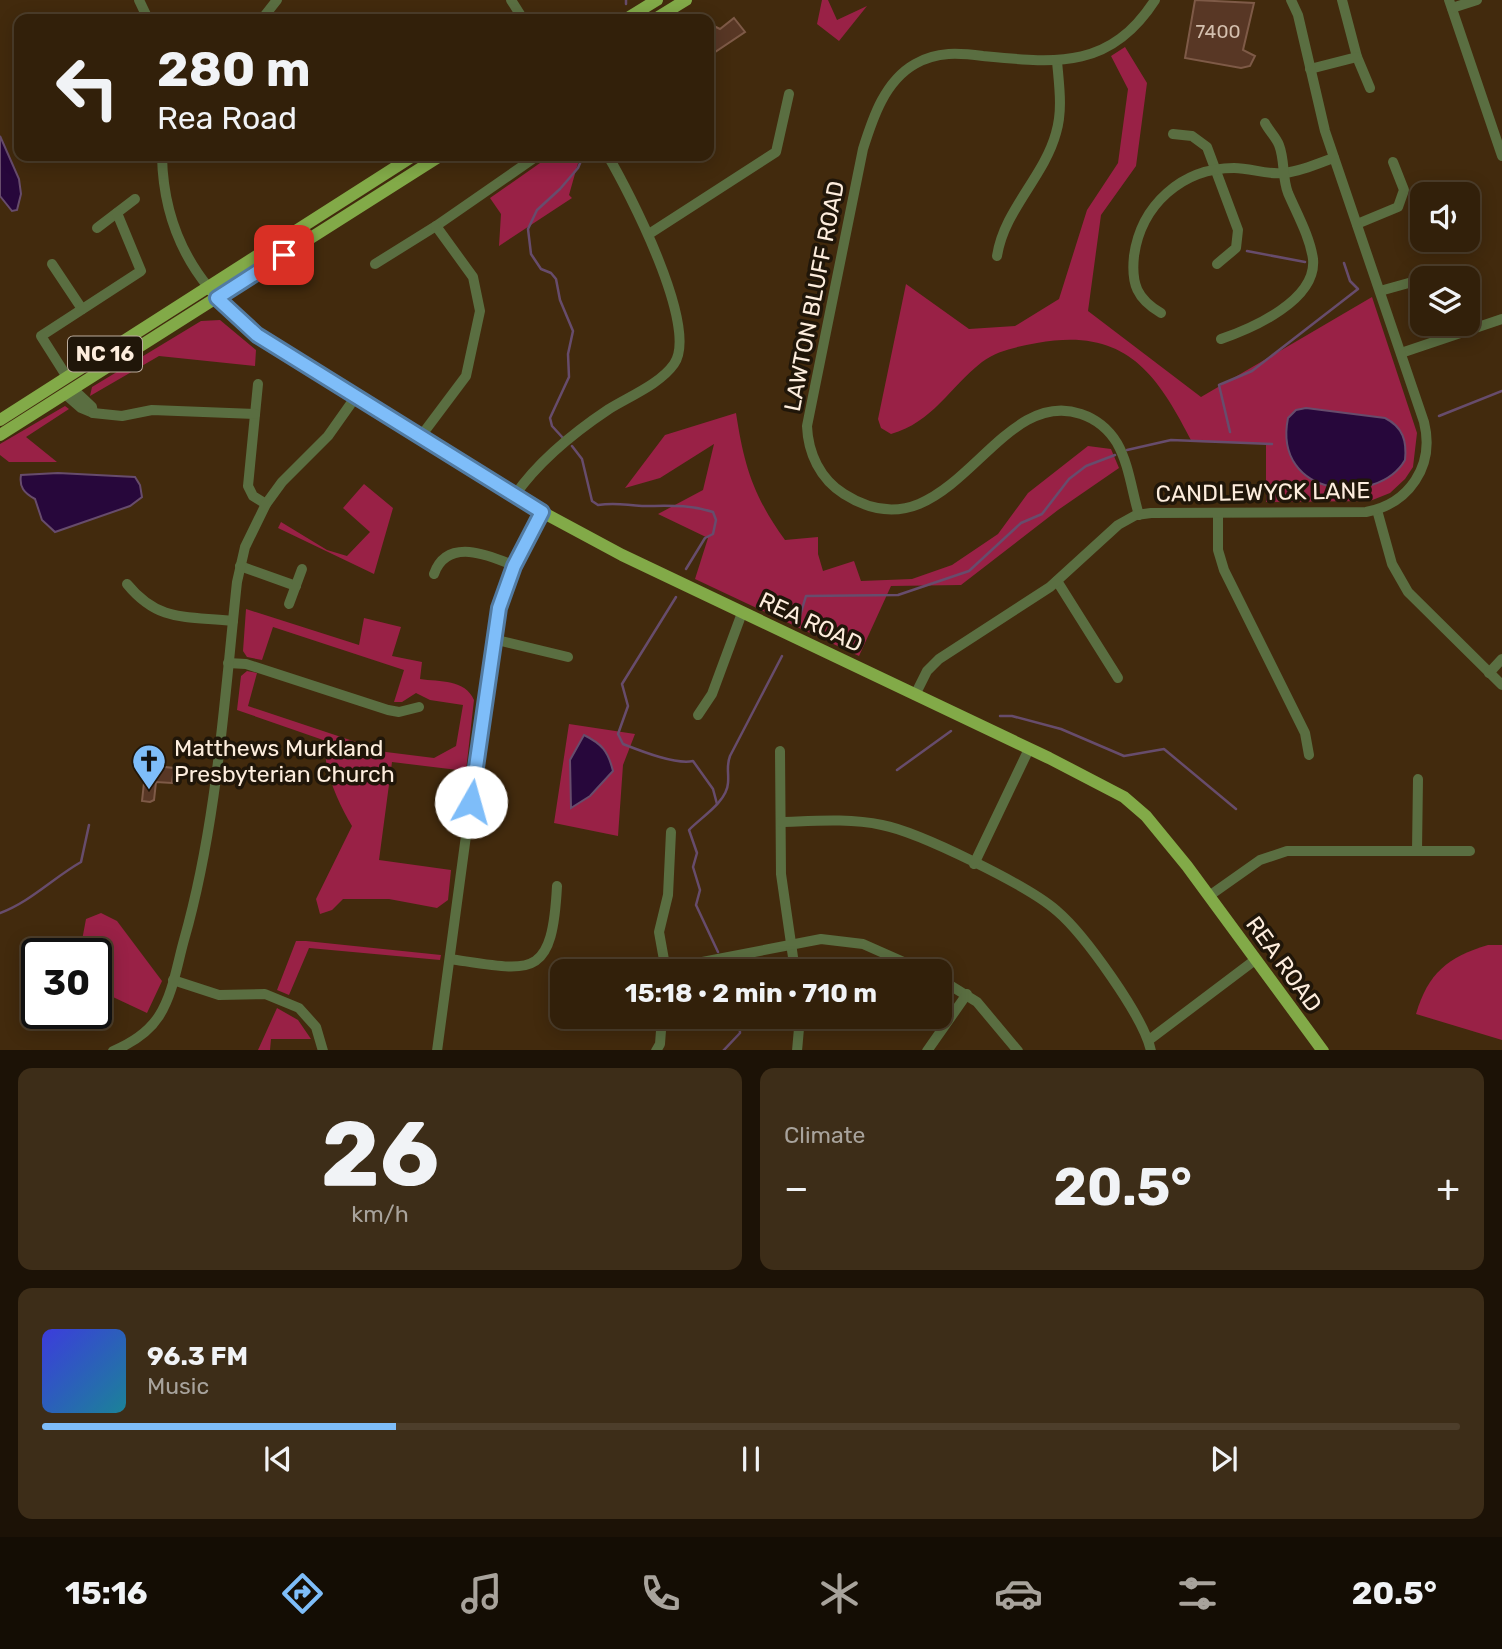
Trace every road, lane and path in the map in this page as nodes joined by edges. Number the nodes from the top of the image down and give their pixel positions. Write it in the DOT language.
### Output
graph roads {
  1 [pos="277,0"];
  2 [pos="657,0"];
  3 [pos="686,0"];
  4 [pos="1154,0"];
  5 [pos="1291,0"];
  6 [pos="1342,0"];
  7 [pos="1476,0"];
  8 [pos="1450,4"];
  9 [pos="266,14"];
  10 [pos="634,14"];
  11 [pos="663,14"];
  12 [pos="1357,57"];
  13 [pos="1057,61"];
  14 [pos="1310,69"];
  15 [pos="1370,88"];
  16 [pos="789,94"];
  17 [pos="1265,123"];
  18 [pos="1173,134"];
  19 [pos="1502,156"];
  20 [pos="1335,158"];
  21 [pos="162,161"];
  22 [pos="406,161"];
  23 [pos="432,161"];
  24 [pos="530,161"];
  25 [pos="611,161"];
  26 [pos="1393,162"];
  27 [pos="1214,171"];
  28 [pos="1283,173"];
  29 [pos="135,199"];
  30 [pos="117,213"];
  31 [pos="1357,225"];
  32 [pos="436,226"];
  33 [pos="97,228"];
  34 [pos="649,234"];
  35 [pos="997,256"];
  36 [pos="52,264"];
  37 [pos="375,264"];
  38 [pos="1217,264"];
  39 [pos="1410,283"];
  40 [pos="1380,292"];
  41 [pos="213,293"];
  42 [pos="82,309"];
  43 [pos="1161,313"];
  44 [pos="1502,319"];
  45 [pos="1221,339"];
  46 [pos="1401,353"];
  47 [pos="258,384"];
  48 [pos="68,387"];
  49 [pos="357,396"];
  50 [pos="255,414"];
  51 [pos="0,420"];
  52 [pos="0,435"];
  53 [pos="421,436"];
  54 [pos="515,495"];
  55 [pos="265,504"];
  56 [pos="1377,510"];
  57 [pos="542,512"];
  58 [pos="1218,513"];
  59 [pos="1139,515"];
  60 [pos="240,566"];
  61 [pos="514,566"];
  62 [pos="302,569"];
  63 [pos="434,574"];
  64 [pos="1056,581"];
  65 [pos="127,584"];
  66 [pos="296,586"];
  67 [pos="289,604"];
  68 [pos="742,613"];
  69 [pos="233,621"];
  70 [pos="493,639"];
  71 [pos="568,657"];
  72 [pos="1502,659"];
  73 [pos="228,663"];
  74 [pos="1489,673"];
  75 [pos="1118,678"];
  76 [pos="1502,685"];
  77 [pos="915,695"];
  78 [pos="419,707"];
  79 [pos="698,715"];
  80 [pos="1029,748"];
  81 [pos="780,751"];
  82 [pos="1308,755"];
  83 [pos="1418,779"];
  84 [pos="781,822"];
  85 [pos="671,832"];
  86 [pos="1417,851"];
  87 [pos="1470,851"];
  88 [pos="974,864"];
  89 [pos="557,886"];
  90 [pos="1209,897"];
  91 [pos="790,944"];
  92 [pos="450,959"];
  93 [pos="664,959"];
  94 [pos="718,959"];
  95 [pos="793,959"];
  96 [pos="897,959"];
  97 [pos="1255,960"];
  98 [pos="173,980"];
  99 [pos="952,986"];
  100 [pos="967,994"];
  101 [pos="661,1029"];
  102 [pos="799,1029"];
  103 [pos="1150,1045"];
  104 [pos="115,1050"];
  105 [pos="323,1050"];
  106 [pos="437,1050"];
  107 [pos="657,1050"];
  108 [pos="796,1050"];
  109 [pos="928,1050"];
  110 [pos="1017,1050"];
  111 [pos="1322,1050"];
  1 -- 9 [label="street"];
  2 -- 10 [label="main road"];
  3 -- 11 [label="main road"];
  4 -- 13 [label="street, LAWTON BLUFF ROAD"];
  5 -- 14 [label="street, CANDLEWYCK LANE"];
  6 -- 12 [label="street"];
  7 -- 8 [label="street"];
  8 -- 19 [label="street"];
  12 -- 14 [label="street"];
  12 -- 15 [label="street"];
  13 -- 35 [label="street"];
  13 -- 59 [label="street, LAWTON BLUFF ROAD"];
  14 -- 20 [label="street, CANDLEWYCK LANE"];
  16 -- 34 [label="street"];
  17 -- 28 [label="street"];
  18 -- 27 [label="street"];
  20 -- 28 [label="street"];
  20 -- 31 [label="street, CANDLEWYCK LANE"];
  21 -- 41 [label="street"];
  22 -- 41 [label="main road, NC 16"];
  23 -- 41 [label="main road, NC 16"];
  24 -- 32 [label="street"];
  25 -- 34 [label="street"];
  26 -- 31 [label="street"];
  27 -- 28 [label="street"];
  27 -- 38 [label="street"];
  27 -- 43 [label="street"];
  28 -- 45 [label="street"];
  29 -- 30 [label="street"];
  30 -- 33 [label="street"];
  30 -- 42 [label="street"];
  31 -- 40 [label="street, CANDLEWYCK LANE"];
  32 -- 37 [label="street"];
  32 -- 53 [label="street"];
  34 -- 54 [label="street"];
  36 -- 42 [label="street"];
  39 -- 40 [label="street"];
  40 -- 46 [label="street, CANDLEWYCK LANE"];
  41 -- 48 [label="main road, NC 16"];
  41 -- 49 [label="main road, REA ROAD"];
  42 -- 48 [label="street"];
  44 -- 46 [label="street"];
  46 -- 56 [label="street, CANDLEWYCK LANE"];
  47 -- 50 [label="street"];
  48 -- 50 [label="street"];
  48 -- 51 [label="main road, NC 16"];
  48 -- 52 [label="main road, NC 16"];
  49 -- 53 [label="main road, REA ROAD"];
  49 -- 55 [label="street"];
  50 -- 55 [label="street"];
  53 -- 54 [label="main road, REA ROAD"];
  54 -- 57 [label="main road, REA ROAD"];
  55 -- 60 [label="street"];
  56 -- 58 [label="street, CANDLEWYCK LANE"];
  56 -- 74 [label="street"];
  57 -- 61 [label="street"];
  57 -- 68 [label="main road, REA ROAD"];
  58 -- 59 [label="street, CANDLEWYCK LANE"];
  58 -- 82 [label="street"];
  59 -- 64 [label="street, CANDLEWYCK LANE"];
  60 -- 66 [label="street"];
  60 -- 69 [label="street"];
  61 -- 63 [label="street"];
  61 -- 70 [label="street"];
  62 -- 66 [label="street"];
  64 -- 75 [label="street"];
  64 -- 77 [label="street, CANDLEWYCK LANE"];
  65 -- 69 [label="street"];
  66 -- 67 [label="street"];
  68 -- 77 [label="main road, REA ROAD"];
  68 -- 79 [label="street"];
  69 -- 73 [label="street"];
  70 -- 71 [label="street"];
  70 -- 92 [label="street"];
  72 -- 74 [label="street"];
  73 -- 78 [label="street"];
  73 -- 98 [label="street"];
  74 -- 76 [label="street"];
  77 -- 80 [label="main road, REA ROAD"];
  80 -- 88 [label="street"];
  80 -- 90 [label="main road, REA ROAD"];
  81 -- 84 [label="street"];
  83 -- 86 [label="street"];
  84 -- 88 [label="street"];
  84 -- 91 [label="street"];
  85 -- 93 [label="street"];
  86 -- 87 [label="street"];
  86 -- 90 [label="street"];
  88 -- 103 [label="street"];
  89 -- 92 [label="street"];
  90 -- 97 [label="main road, REA ROAD"];
  91 -- 94 [label="street"];
  91 -- 95 [label="street"];
  91 -- 96 [label="street"];
  92 -- 106 [label="street"];
  97 -- 103 [label="street"];
  97 -- 111 [label="main road, REA ROAD"];
  98 -- 104 [label="street"];
  98 -- 105 [label="street"];
  99 -- 100 [label="street"];
  100 -- 109 [label="street"];
  100 -- 110 [label="street"];
  101 -- 107 [label="street"];
  102 -- 108 [label="street"];
}
